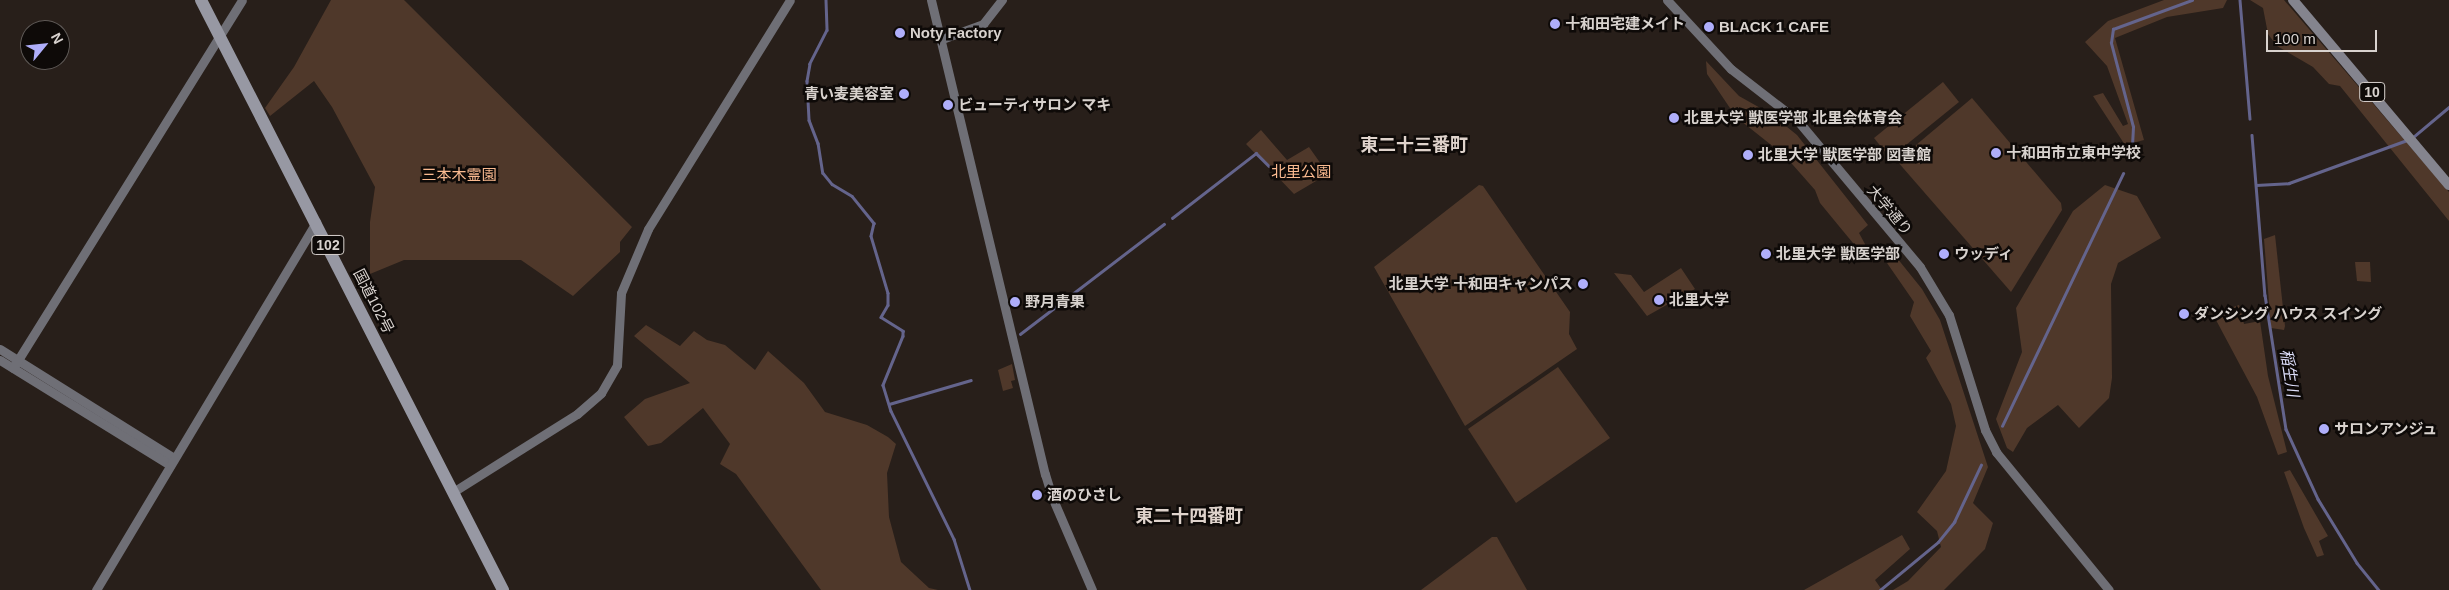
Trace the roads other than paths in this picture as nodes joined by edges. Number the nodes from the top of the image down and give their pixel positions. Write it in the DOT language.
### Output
graph roads {
  1 [pos="201,0"];
  2 [pos="242,0"];
  3 [pos="790,0"];
  4 [pos="930,0"];
  5 [pos="1002,0"];
  6 [pos="1667,0"];
  7 [pos="2293,0"];
  8 [pos="219,37"];
  9 [pos="942,39"];
  10 [pos="2449,185"];
  11 [pos="316,222"];
  12 [pos="0,349"];
  13 [pos="0,360"];
  14 [pos="16,364"];
  15 [pos="172,461"];
  16 [pos="453,492"];
  17 [pos="96,590"];
  18 [pos="502,590"];
  19 [pos="1092,590"];
  20 [pos="2109,590"];
  1 -- 8 [label="highway, 国道102号 / 102"];
  2 -- 8 [label="street"];
  3 -- 16 [label="street"];
  4 -- 9 [label="street"];
  5 -- 9 [label="street"];
  6 -- 20 [label="street, 大学通り"];
  7 -- 10 [label="main road, 10"];
  8 -- 11 [label="highway, 国道102号 / 102"];
  8 -- 14 [label="street"];
  9 -- 19 [label="street"];
  11 -- 15 [label="street"];
  11 -- 16 [label="highway, 国道102号 / 102"];
  12 -- 14 [label="street"];
  13 -- 14 [label="street"];
  14 -- 15 [label="street"];
  15 -- 17 [label="street"];
  16 -- 18 [label="highway, 国道102号 / 102"];
}
